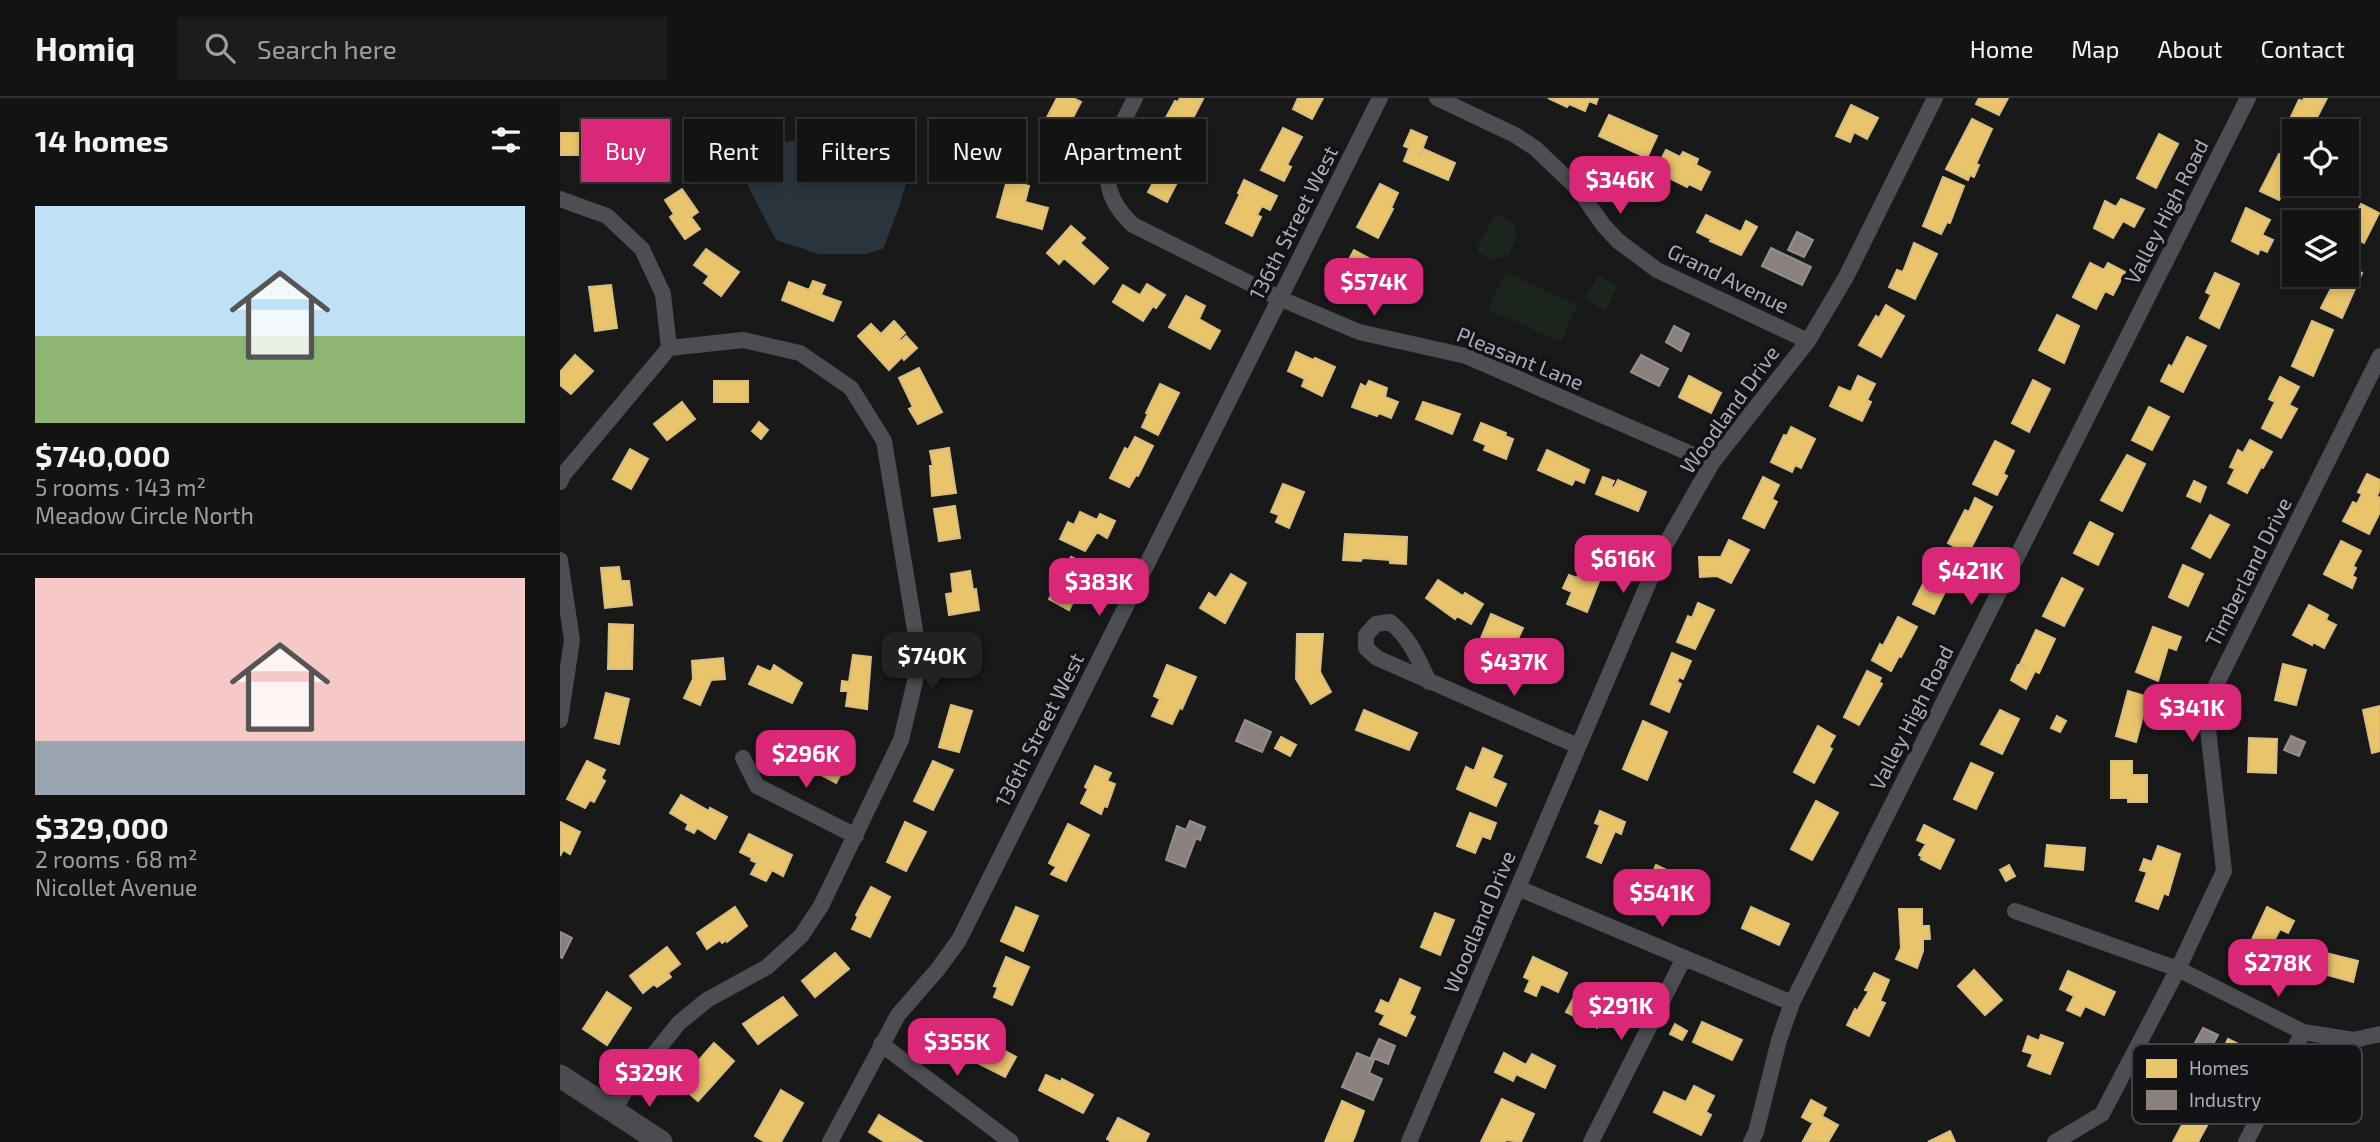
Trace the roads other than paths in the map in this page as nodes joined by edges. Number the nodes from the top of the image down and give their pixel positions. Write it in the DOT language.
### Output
graph roads {
  1 [pos="1135,98"];
  2 [pos="1380,98"];
  3 [pos="1437,98"];
  4 [pos="1935,98"];
  5 [pos="2248,98"];
  6 [pos="560,199"];
  7 [pos="1279,298"];
  8 [pos="1808,341"];
  9 [pos="669,348"];
  10 [pos="2380,356"];
  11 [pos="1712,463"];
  12 [pos="560,482"];
  13 [pos="560,563"];
  14 [pos="1429,682"];
  15 [pos="560,720"];
  16 [pos="1578,746"];
  17 [pos="743,758"];
  18 [pos="856,836"];
  19 [pos="1518,888"];
  20 [pos="2015,911"];
  21 [pos="1684,958"];
  22 [pos="2178,969"];
  23 [pos="1792,1003"];
  24 [pos="2303,1032"];
  25 [pos="2380,1034"];
  26 [pos="881,1044"];
  27 [pos="2139,1044"];
  28 [pos="2297,1044"];
  29 [pos="2132,1057"];
  30 [pos="560,1076"];
  31 [pos="560,1086"];
  32 [pos="613,1112"];
  33 [pos="2255,1124"];
  34 [pos="661,1142"];
  35 [pos="830,1142"];
  36 [pos="1011,1142"];
  37 [pos="1409,1142"];
  38 [pos="1591,1142"];
  39 [pos="1751,1142"];
  40 [pos="2055,1142"];
  41 [pos="2246,1142"];
  1 -- 7 [label="street, Pleasant Lane"];
  2 -- 7 [label="street, 136th Street West"];
  3 -- 8 [label="street, Grand Avenue"];
  4 -- 8 [label="street, Woodland Drive"];
  5 -- 23 [label="street, Valley High Road"];
  6 -- 9 [label="street"];
  7 -- 11 [label="street, Pleasant Lane"];
  7 -- 26 [label="street, 136th Street West"];
  8 -- 11 [label="street, Woodland Drive"];
  9 -- 12 [label="street"];
  9 -- 18 [label="street"];
  10 -- 22 [label="street, Timberland Drive"];
  11 -- 16 [label="street, Woodland Drive"];
  13 -- 15 [label="street"];
  14 -- 16 [label="street"];
  16 -- 19 [label="street, Woodland Drive"];
  17 -- 18 [label="street"];
  18 -- 32 [label="street"];
  19 -- 21 [label="street"];
  19 -- 37 [label="street, Woodland Drive"];
  20 -- 22 [label="street"];
  21 -- 23 [label="street"];
  21 -- 38 [label="street"];
  22 -- 24 [label="street"];
  22 -- 27 [label="street, Timberland Drive"];
  23 -- 39 [label="street, Valley High Road"];
  24 -- 25 [label="street"];
  24 -- 28 [label="street"];
  26 -- 35 [label="street, 136th Street West"];
  26 -- 36 [label="street"];
  29 -- 40 [label="street, Timberland Drive"];
  30 -- 32 [label="main road"];
  31 -- 32 [label="main road"];
  32 -- 34 [label="main road"];
  33 -- 41 [label="street"];
}
